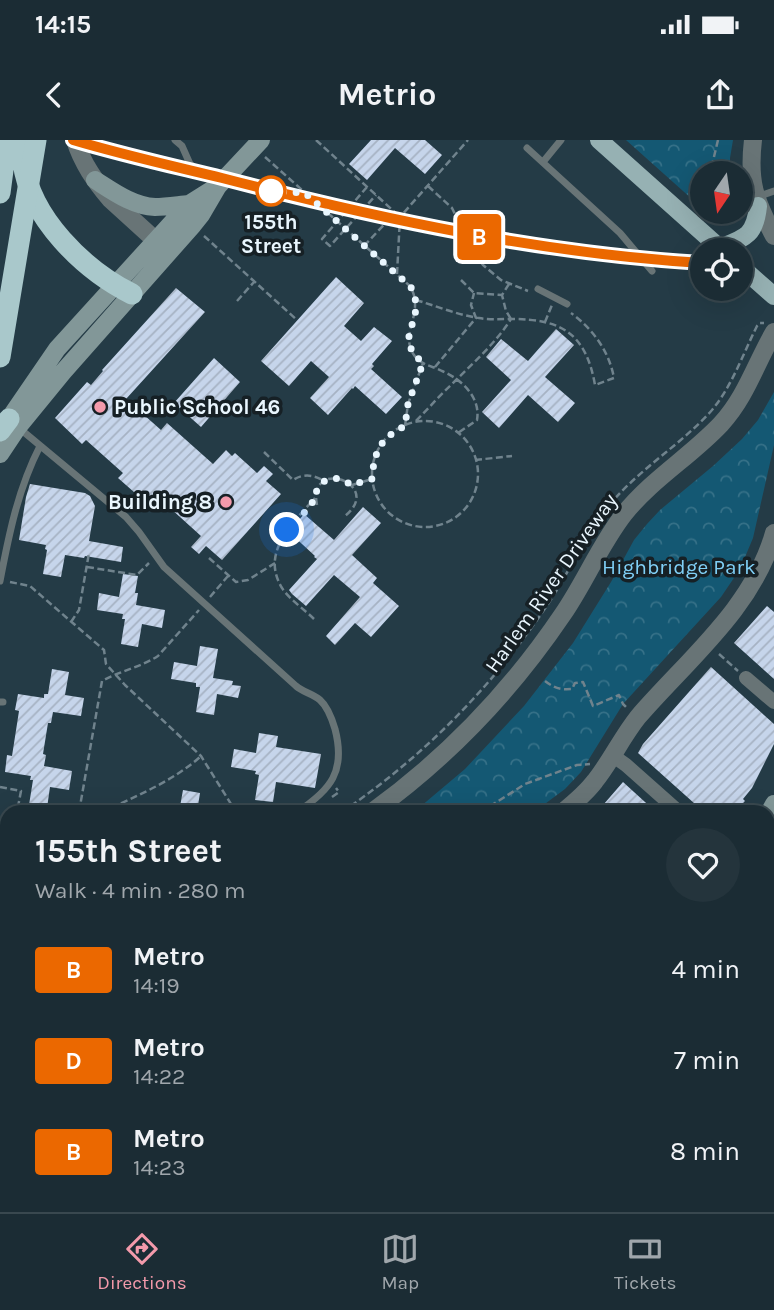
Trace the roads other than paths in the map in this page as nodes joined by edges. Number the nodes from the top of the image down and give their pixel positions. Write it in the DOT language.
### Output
graph roads {
  1 [pos="7,140"];
  2 [pos="23,140"];
  3 [pos="36,140"];
  4 [pos="75,140"];
  5 [pos="175,140"];
  6 [pos="561,140"];
  7 [pos="598,140"];
  8 [pos="753,140"];
  9 [pos="258,144"];
  10 [pos="527,148"];
  11 [pos="543,163"];
  12 [pos="95,180"];
  13 [pos="218,186"];
  14 [pos="774,191"];
  15 [pos="0,193"];
  16 [pos="757,202"];
  17 [pos="189,204"];
  18 [pos="774,236"];
  19 [pos="708,238"];
  20 [pos="744,238"];
  21 [pos="162,246"];
  22 [pos="652,271"];
  23 [pos="753,278"];
  24 [pos="123,289"];
  25 [pos="537,291"];
  26 [pos="774,296"];
  27 [pos="565,307"];
  28 [pos="83,320"];
  29 [pos="97,332"];
  30 [pos="774,332"];
  31 [pos="0,357"];
  32 [pos="41,371"];
  33 [pos="56,382"];
  34 [pos="9,426"];
  35 [pos="40,446"];
  36 [pos="0,454"];
  37 [pos="774,533"];
  38 [pos="0,581"];
  39 [pos="746,678"];
  40 [pos="774,702"];
  41 [pos="612,755"];
  42 [pos="307,805"];
  43 [pos="381,805"];
  44 [pos="570,805"];
  45 [pos="671,805"];
  1 -- 15 [label="highway"];
  2 -- 24 [label="highway"];
  3 -- 31 [label="highway, bridge"];
  4 -- 12 [label="street"];
  5 -- 13 [label="lane"];
  6 -- 11 [label="lane"];
  7 -- 19 [label="main road"];
  8 -- 16 [label="street"];
  9 -- 13 [label="main road"];
  10 -- 11 [label="lane"];
  11 -- 22 [label="lane"];
  12 -- 17 [label="main road"];
  12 -- 21 [label="street"];
  13 -- 17 [label="main road"];
  13 -- 21 [label="main road"];
  14 -- 16 [label="lane"];
  16 -- 18 [label="street"];
  16 -- 20 [label="main road"];
  17 -- 21 [label="main road"];
  21 -- 24 [label="main road"];
  23 -- 26 [label="main road"];
  24 -- 28 [label="main road"];
  24 -- 29 [label="main road"];
  25 -- 27 [label="lane"];
  28 -- 29 [label="main road"];
  28 -- 32 [label="main road"];
  29 -- 33 [label="main road"];
  30 -- 43 [label="street, Harlem River Driveway"];
  32 -- 33 [label="main road"];
  32 -- 34 [label="main road"];
  33 -- 34 [label="main road"];
  34 -- 35 [label="lane"];
  34 -- 36 [label="main road"];
  35 -- 38 [label="lane"];
  35 -- 42 [label="lane"];
  37 -- 41 [label="street"];
  39 -- 40 [label="street"];
  41 -- 44 [label="street"];
  41 -- 45 [label="street"];
}
